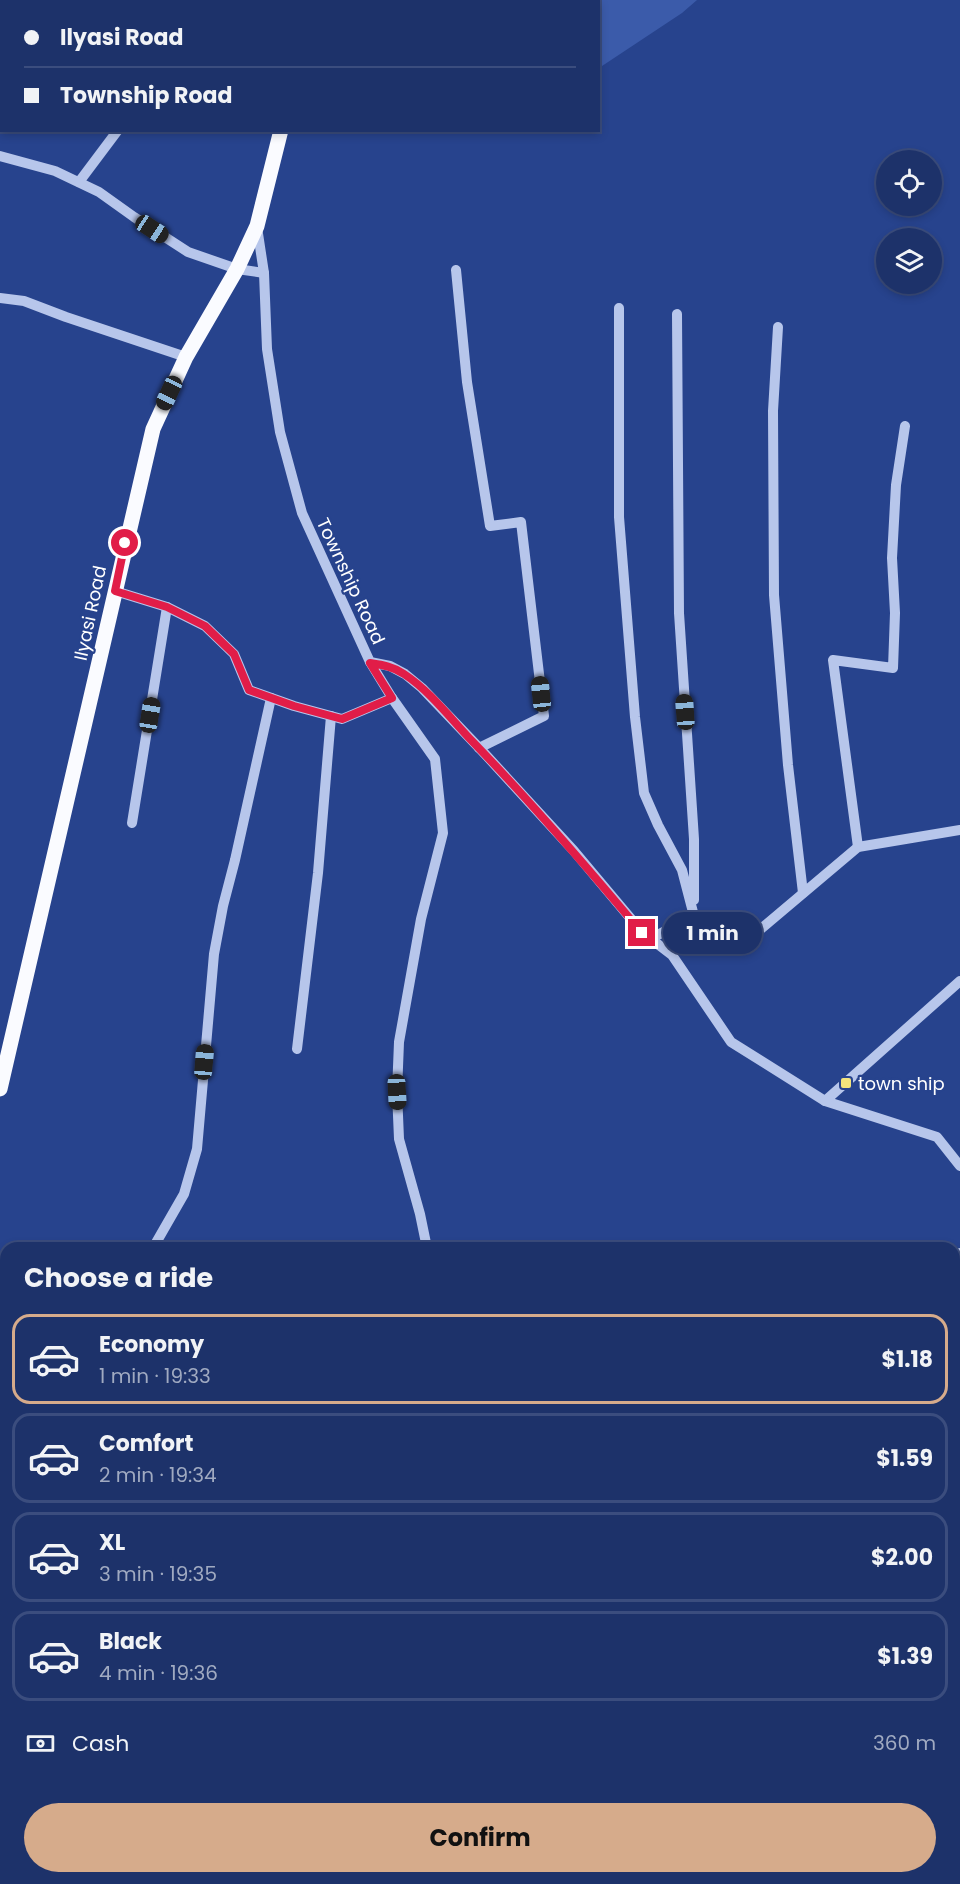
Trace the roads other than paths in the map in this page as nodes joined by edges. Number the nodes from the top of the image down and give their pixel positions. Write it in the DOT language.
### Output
graph roads {
  1 [pos="116,132"];
  2 [pos="280,132"];
  3 [pos="0,156"];
  4 [pos="79,182"];
  5 [pos="257,226"];
  6 [pos="237,269"];
  7 [pos="456,270"];
  8 [pos="264,273"];
  9 [pos="0,298"];
  10 [pos="619,308"];
  11 [pos="677,314"];
  12 [pos="778,327"];
  13 [pos="186,357"];
  14 [pos="905,426"];
  15 [pos="115,591"];
  16 [pos="167,607"];
  17 [pos="370,663"];
  18 [pos="271,698"];
  19 [pos="392,698"];
  20 [pos="331,716"];
  21 [pos="479,748"];
  22 [pos="132,823"];
  23 [pos="960,830"];
  24 [pos="858,847"];
  25 [pos="803,893"];
  26 [pos="694,916"];
  27 [pos="650,939"];
  28 [pos="960,981"];
  29 [pos="297,1049"];
  30 [pos="1,1083"];
  31 [pos="825,1101"];
  32 [pos="960,1166"];
  33 [pos="156,1242"];
  34 [pos="426,1242"];
  1 -- 4 [label="street"];
  2 -- 5 [label="main road, Ilyasi Road"];
  3 -- 4 [label="street"];
  4 -- 6 [label="street"];
  5 -- 6 [label="main road, Ilyasi Road"];
  5 -- 8 [label="street, Township Road"];
  6 -- 8 [label="street"];
  6 -- 13 [label="main road, Ilyasi Road"];
  7 -- 21 [label="street"];
  8 -- 17 [label="street, Township Road"];
  9 -- 13 [label="street"];
  10 -- 26 [label="street"];
  11 -- 26 [label="street"];
  12 -- 25 [label="street"];
  13 -- 15 [label="main road, Ilyasi Road"];
  14 -- 24 [label="street"];
  15 -- 16 [label="street"];
  15 -- 30 [label="main road, Ilyasi Road"];
  16 -- 18 [label="street"];
  16 -- 22 [label="street"];
  17 -- 19 [label="street"];
  17 -- 21 [label="street, Township Road"];
  18 -- 20 [label="street"];
  18 -- 33 [label="street"];
  19 -- 20 [label="street"];
  19 -- 34 [label="street"];
  20 -- 29 [label="street"];
  21 -- 27 [label="street, Township Road"];
  23 -- 24 [label="street"];
  24 -- 25 [label="street"];
  25 -- 26 [label="street"];
  26 -- 27 [label="street"];
  27 -- 31 [label="street, Township Road"];
  28 -- 31 [label="street"];
  31 -- 32 [label="street, Township Road"];
}
